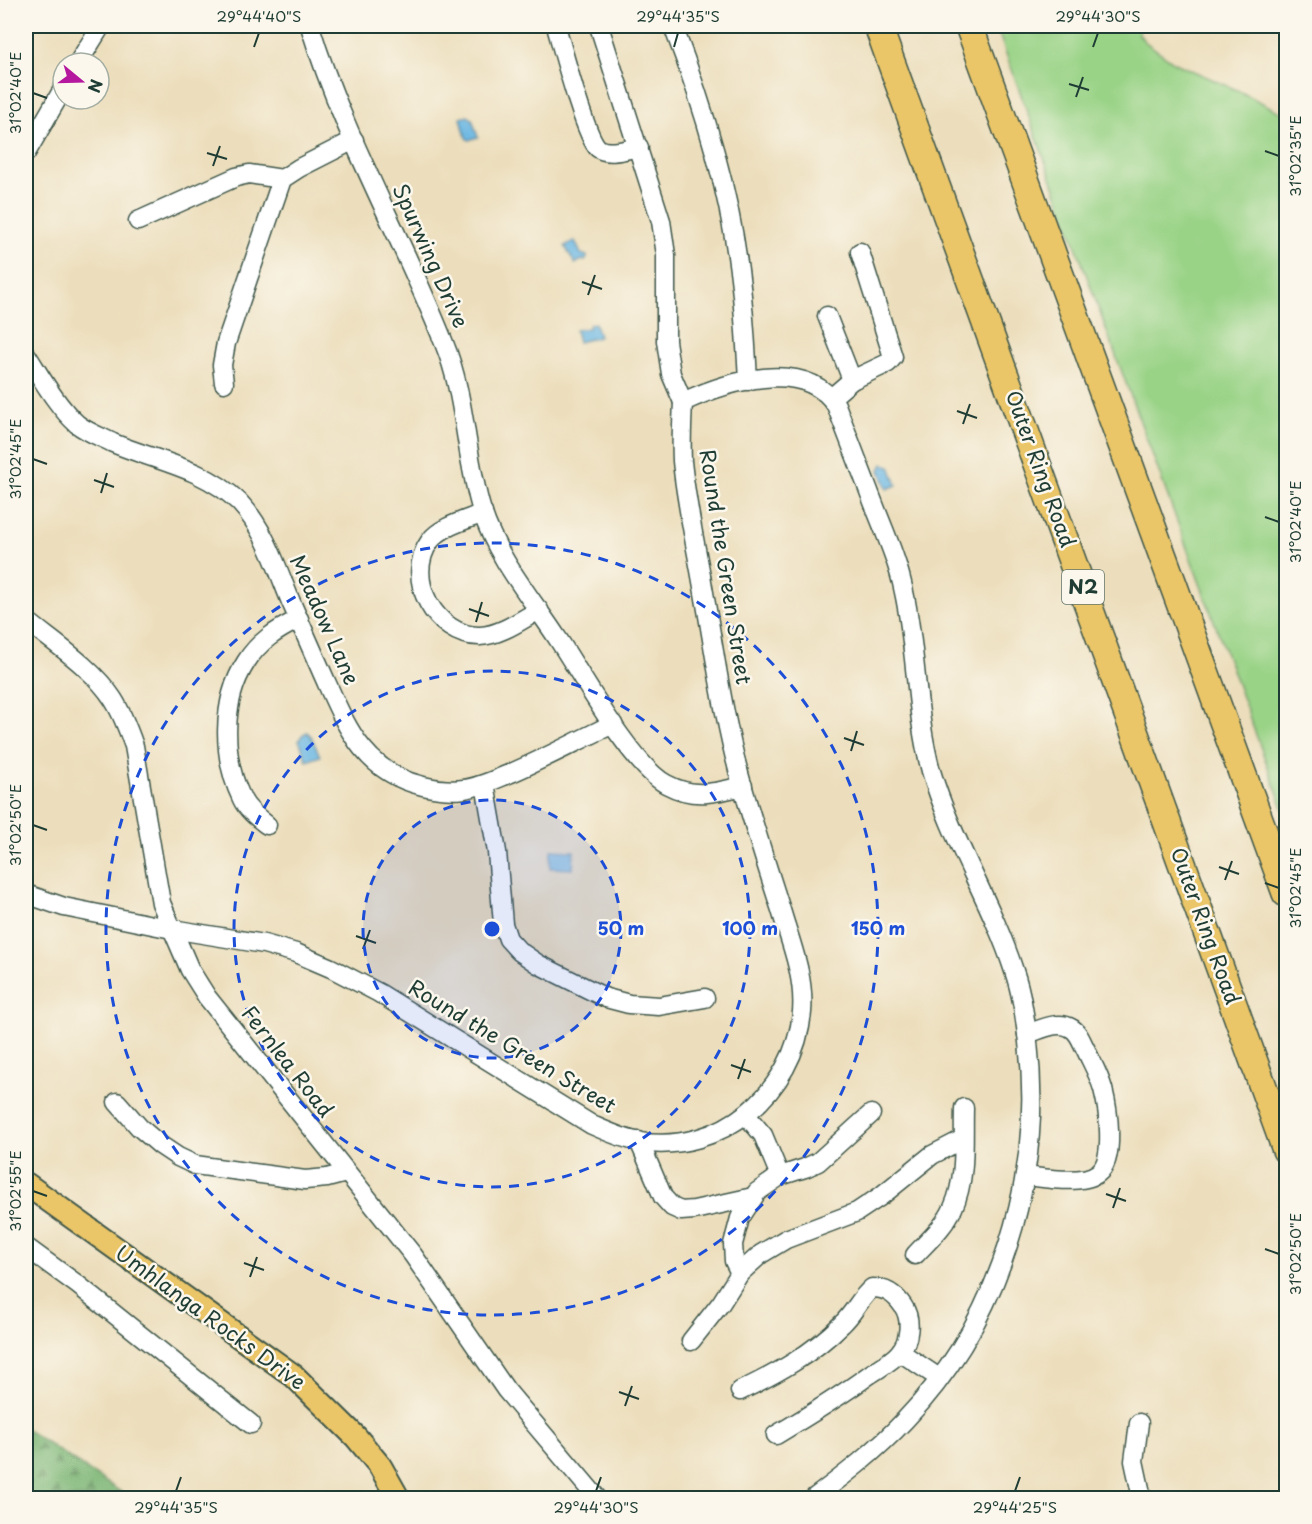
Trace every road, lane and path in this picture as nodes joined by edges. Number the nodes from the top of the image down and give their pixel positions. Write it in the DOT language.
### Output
graph roads {
  1 [pos="101,26"];
  2 [pos="310,26"];
  3 [pos="556,26"];
  4 [pos="599,26"];
  5 [pos="673,26"];
  6 [pos="878,26"];
  7 [pos="969,26"];
  8 [pos="85,51"];
  9 [pos="51,107"];
  10 [pos="354,140"];
  11 [pos="27,144"];
  12 [pos="639,147"];
  13 [pos="282,179"];
  14 [pos="138,221"];
  15 [pos="860,252"];
  16 [pos="827,316"];
  17 [pos="26,354"];
  18 [pos="852,380"];
  19 [pos="748,381"];
  20 [pos="224,383"];
  21 [pos="831,398"];
  22 [pos="683,402"];
  23 [pos="483,513"];
  24 [pos="539,610"];
  25 [pos="298,619"];
  26 [pos="26,620"];
  27 [pos="613,724"];
  28 [pos="485,784"];
  29 [pos="743,786"];
  30 [pos="267,825"];
  31 [pos="1287,892"];
  32 [pos="26,894"];
  33 [pos="171,929"];
  34 [pos="705,998"];
  35 [pos="1027,1034"];
  36 [pos="117,1102"];
  37 [pos="964,1107"];
  38 [pos="746,1114"];
  39 [pos="871,1114"];
  40 [pos="963,1139"];
  41 [pos="639,1142"];
  42 [pos="1287,1150"];
  43 [pos="346,1173"];
  44 [pos="780,1176"];
  45 [pos="1026,1176"];
  46 [pos="26,1184"];
  47 [pos="753,1197"];
  48 [pos="26,1247"];
  49 [pos="915,1255"];
  50 [pos="740,1273"];
  51 [pos="691,1341"];
  52 [pos="900,1352"];
  53 [pos="939,1378"];
  54 [pos="740,1391"];
  55 [pos="1139,1423"];
  56 [pos="251,1424"];
  57 [pos="776,1435"];
  58 [pos="398,1498"];
  59 [pos="597,1498"];
  60 [pos="814,1498"];
  61 [pos="1142,1498"];
  1 -- 8 [label="street"];
  2 -- 10 [label="street, Spurwing Drive"];
  3 -- 12 [label="street"];
  4 -- 12 [label="street"];
  5 -- 19 [label="street"];
  6 -- 42 [label="highway, Outer Ring Road / N2"];
  7 -- 31 [label="highway"];
  9 -- 11 [label="street"];
  10 -- 13 [label="street"];
  10 -- 23 [label="street, Spurwing Drive"];
  12 -- 22 [label="street"];
  13 -- 14 [label="street"];
  13 -- 20 [label="street"];
  15 -- 18 [label="street"];
  16 -- 18 [label="street"];
  17 -- 25 [label="street, Meadow Lane"];
  18 -- 21 [label="street"];
  19 -- 21 [label="street"];
  19 -- 22 [label="street"];
  21 -- 35 [label="street"];
  22 -- 29 [label="street, Round the Green Street"];
  23 -- 24 [label="street, Spurwing Drive"];
  23 -- 24 [label="street"];
  24 -- 27 [label="street, Spurwing Drive"];
  25 -- 28 [label="street, Meadow Lane"];
  25 -- 30 [label="street"];
  26 -- 33 [label="street, Fernlea Road"];
  27 -- 28 [label="street, Meadow Lane"];
  27 -- 29 [label="street, Spurwing Drive"];
  28 -- 34 [label="street"];
  29 -- 38 [label="street, Round the Green Street"];
  32 -- 33 [label="street, Round the Green Street"];
  33 -- 41 [label="street, Round the Green Street"];
  33 -- 43 [label="street, Fernlea Road"];
  35 -- 45 [label="street"];
  35 -- 45 [label="street"];
  36 -- 43 [label="street"];
  37 -- 40 [label="street"];
  38 -- 41 [label="street, Round the Green Street"];
  38 -- 44 [label="street"];
  39 -- 44 [label="street"];
  40 -- 49 [label="street"];
  40 -- 50 [label="street"];
  41 -- 47 [label="street"];
  43 -- 59 [label="street, Fernlea Road"];
  44 -- 47 [label="street"];
  45 -- 53 [label="street"];
  46 -- 58 [label="main road, Umhlanga Rocks Drive"];
  47 -- 50 [label="street"];
  48 -- 56 [label="street"];
  50 -- 51 [label="street"];
  52 -- 53 [label="street"];
  52 -- 54 [label="street"];
  52 -- 57 [label="street"];
  53 -- 60 [label="street"];
  55 -- 61 [label="street"];
}
